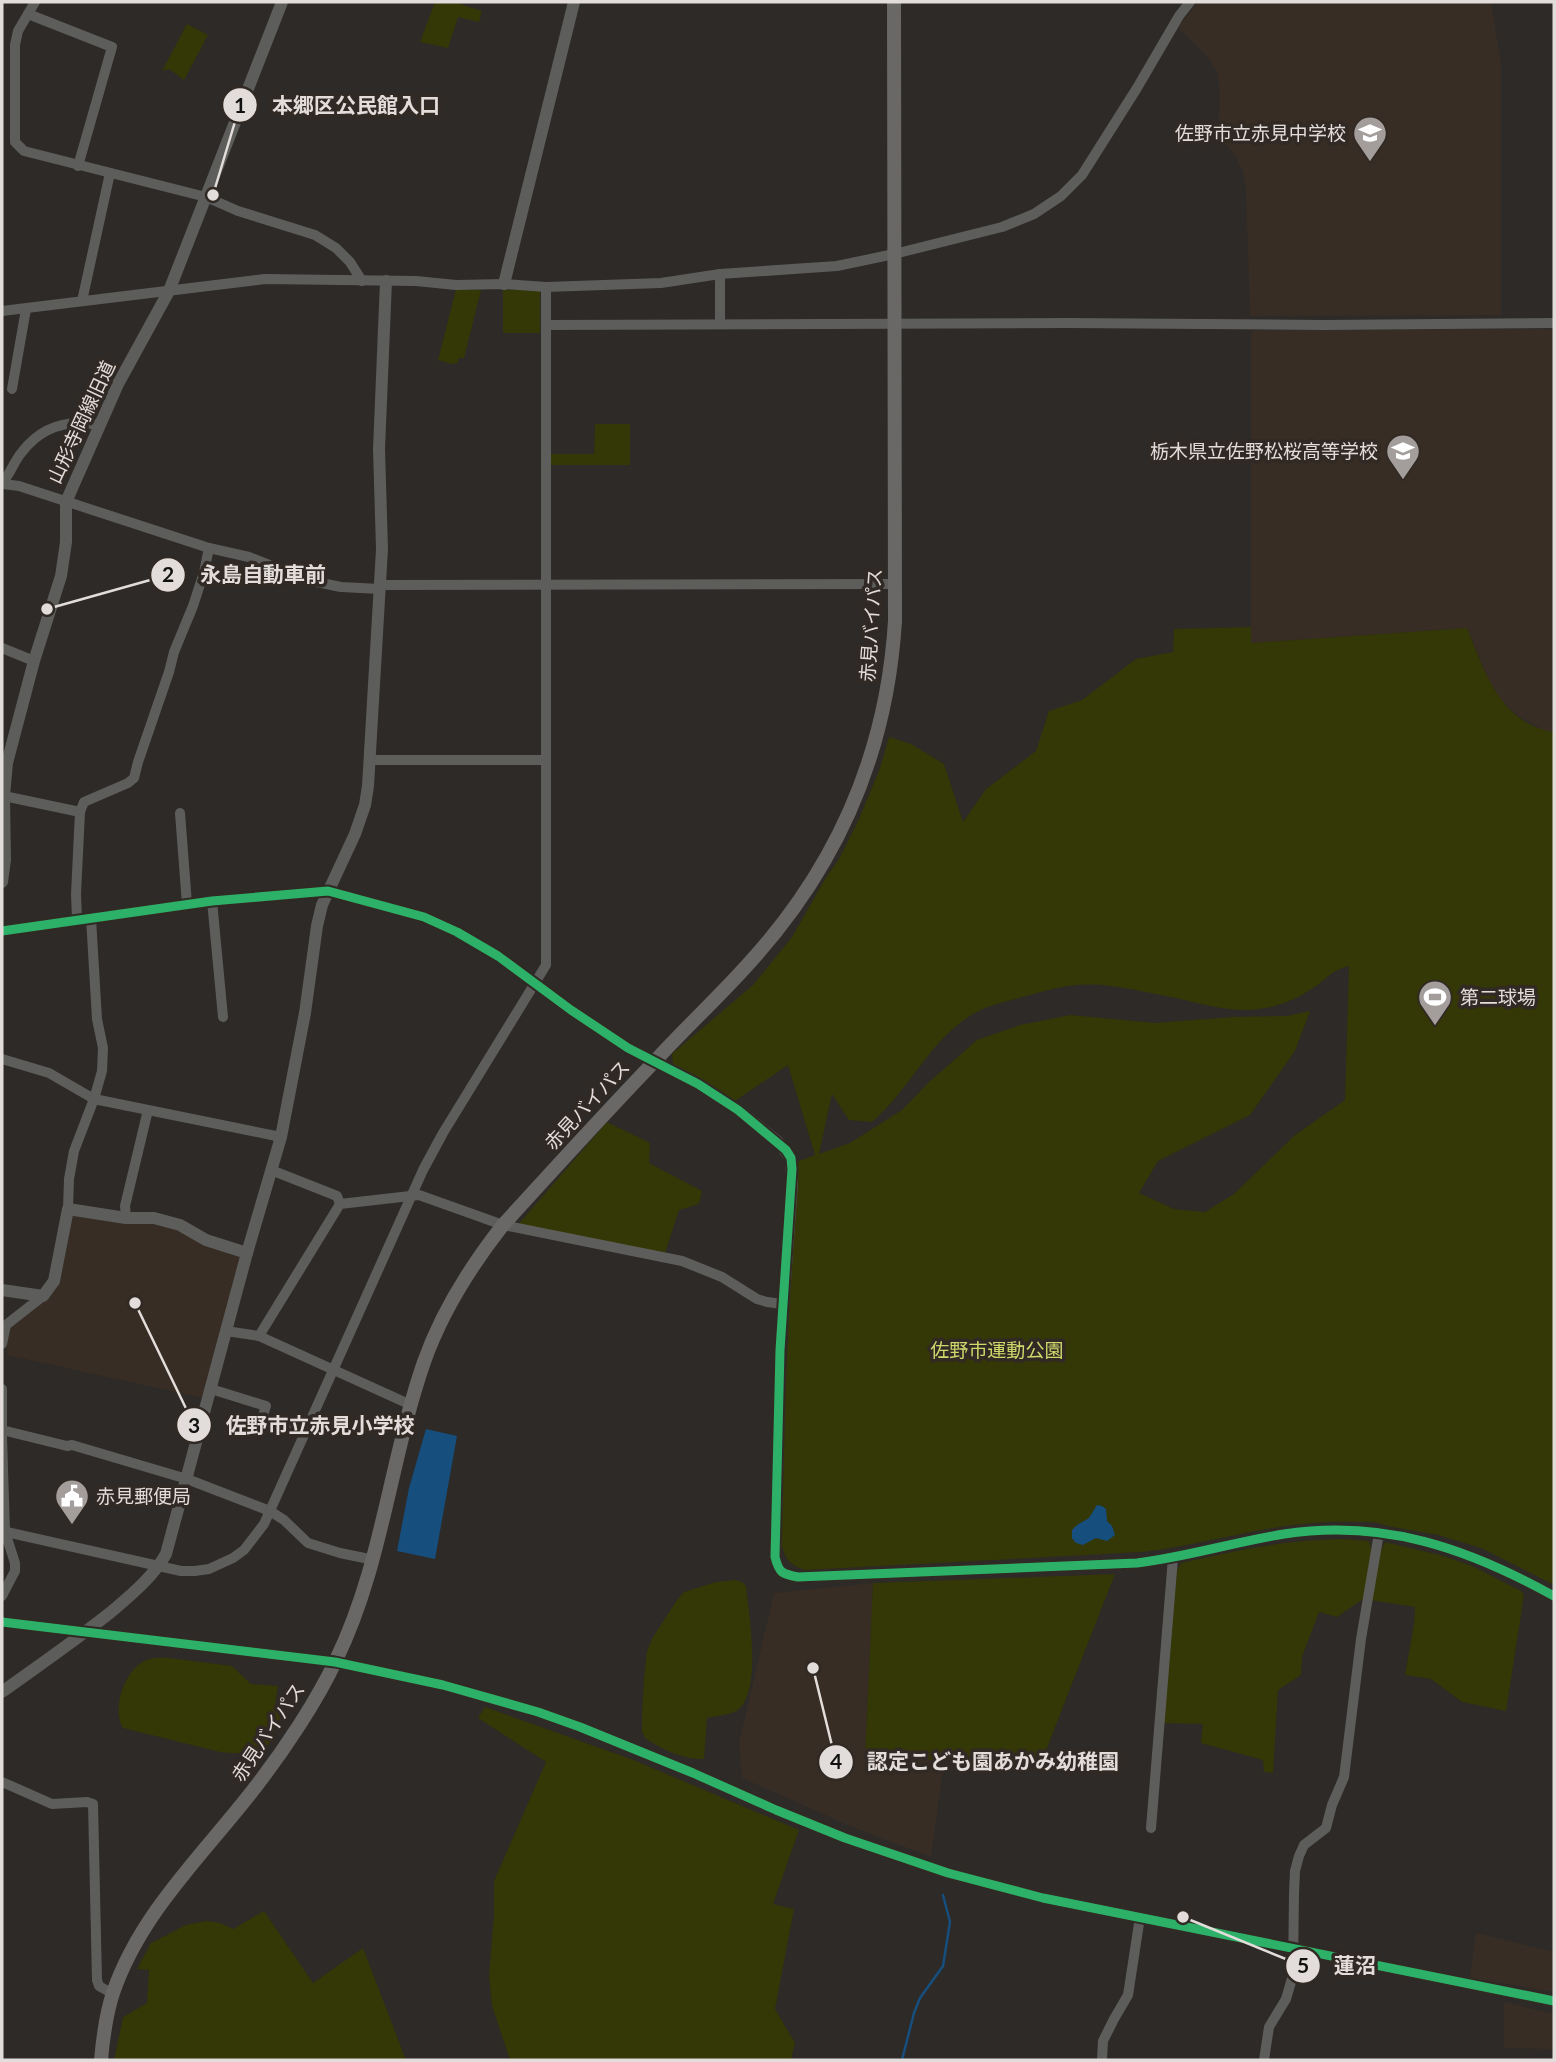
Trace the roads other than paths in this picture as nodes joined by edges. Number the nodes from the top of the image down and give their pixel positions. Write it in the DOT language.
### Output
graph roads {
  1 [pos="35,2"];
  2 [pos="282,2"];
  3 [pos="574,2"];
  4 [pos="894,2"];
  5 [pos="1191,2"];
  6 [pos="28,14"];
  7 [pos="78,166"];
  8 [pos="110,173"];
  9 [pos="206,197"];
  10 [pos="894,254"];
  11 [pos="720,274"];
  12 [pos="362,281"];
  13 [pos="386,281"];
  14 [pos="504,284"];
  15 [pos="546,287"];
  16 [pos="169,291"];
  17 [pos="82,300"];
  18 [pos="26,309"];
  19 [pos="2,311"];
  20 [pos="1554,323"];
  21 [pos="720,324"];
  22 [pos="546,325"];
  23 [pos="894,325"];
  24 [pos="12,390"];
  25 [pos="99,425"];
  26 [pos="2,483"];
  27 [pos="66,502"];
  28 [pos="209,548"];
  29 [pos="547,584"];
  30 [pos="895,584"];
  31 [pos="380,587"];
  32 [pos="2,648"];
  33 [pos="34,662"];
  34 [pos="370,760"];
  35 [pos="546,760"];
  36 [pos="4,796"];
  37 [pos="80,811"];
  38 [pos="180,813"];
  39 [pos="2,882"];
  40 [pos="328,891"];
  41 [pos="212,901"];
  42 [pos="187,904"];
  43 [pos="91,918"];
  44 [pos="77,920"];
  45 [pos="2,931"];
  46 [pos="536,983"];
  47 [pos="223,1017"];
  48 [pos="2,1059"];
  49 [pos="654,1061"];
  50 [pos="94,1099"];
  51 [pos="148,1110"];
  52 [pos="281,1137"];
  53 [pos="271,1170"];
  54 [pos="411,1196"];
  55 [pos="340,1204"];
  56 [pos="68,1209"];
  57 [pos="126,1218"];
  58 [pos="503,1225"];
  59 [pos="247,1253"];
  60 [pos="2,1290"];
  61 [pos="43,1296"];
  62 [pos="782,1304"];
  63 [pos="226,1331"];
  64 [pos="259,1336"];
  65 [pos="2,1344"];
  66 [pos="332,1370"];
  67 [pos="211,1389"];
  68 [pos="2,1390"];
  69 [pos="411,1405"];
  70 [pos="2,1428"];
  71 [pos="304,1433"];
  72 [pos="2,1437"];
  73 [pos="187,1479"];
  74 [pos="270,1511"];
  75 [pos="4,1532"];
  76 [pos="1379,1533"];
  77 [pos="1173,1558"];
  78 [pos="374,1560"];
  79 [pos="159,1566"];
  80 [pos="2,1596"];
  81 [pos="1554,1596"];
  82 [pos="2,1622"];
  83 [pos="86,1632"];
  84 [pos="335,1662"];
  85 [pos="2,1692"];
  86 [pos="2,1782"];
  87 [pos="1151,1828"];
  88 [pos="1140,1917"];
  89 [pos="1293,1949"];
  90 [pos="113,1994"];
  91 [pos="1554,2001"];
  92 [pos="101,2060"];
  93 [pos="1102,2060"];
  94 [pos="1264,2060"];
  1 -- 6 [label="street"];
  2 -- 9 [label="street, 山形寺岡線旧道"];
  3 -- 14 [label="street"];
  4 -- 10 [label="main road, 赤見バイパス"];
  5 -- 10 [label="street"];
  6 -- 7 [label="street"];
  6 -- 7 [label="street"];
  7 -- 8 [label="street"];
  8 -- 9 [label="street"];
  8 -- 17 [label="street"];
  9 -- 12 [label="street"];
  9 -- 16 [label="street, 山形寺岡線旧道"];
  10 -- 11 [label="street"];
  10 -- 23 [label="main road, 赤見バイパス"];
  11 -- 15 [label="street"];
  11 -- 21 [label="street"];
  12 -- 13 [label="street"];
  12 -- 16 [label="street"];
  13 -- 14 [label="street"];
  13 -- 31 [label="street"];
  14 -- 15 [label="street"];
  15 -- 22 [label="street"];
  16 -- 17 [label="street"];
  16 -- 25 [label="street, 山形寺岡線旧道"];
  17 -- 18 [label="street"];
  18 -- 19 [label="street"];
  18 -- 24 [label="street"];
  20 -- 23 [label="street"];
  21 -- 22 [label="street"];
  21 -- 23 [label="street"];
  22 -- 29 [label="street"];
  23 -- 30 [label="main road, 赤見バイパス"];
  25 -- 26 [label="street"];
  25 -- 27 [label="street, 山形寺岡線旧道"];
  26 -- 27 [label="street"];
  27 -- 28 [label="street"];
  27 -- 33 [label="street, 山形寺岡線旧道"];
  28 -- 31 [label="street"];
  28 -- 37 [label="street"];
  29 -- 30 [label="street"];
  29 -- 31 [label="street"];
  29 -- 35 [label="street"];
  30 -- 49 [label="main road, 赤見バイパス"];
  31 -- 34 [label="street"];
  32 -- 33 [label="street"];
  33 -- 36 [label="street, 山形寺岡線旧道"];
  34 -- 35 [label="street"];
  34 -- 40 [label="street"];
  35 -- 46 [label="street"];
  36 -- 37 [label="street"];
  36 -- 39 [label="street, 山形寺岡線旧道"];
  37 -- 44 [label="street"];
  38 -- 42 [label="street"];
  40 -- 41 [label="street"];
  40 -- 46 [label="street"];
  40 -- 52 [label="street"];
  41 -- 42 [label="street"];
  41 -- 47 [label="street"];
  42 -- 43 [label="street"];
  43 -- 44 [label="street"];
  43 -- 50 [label="street"];
  44 -- 45 [label="street"];
  46 -- 49 [label="street"];
  46 -- 54 [label="street"];
  48 -- 50 [label="street"];
  49 -- 58 [label="main road, 赤見バイパス"];
  49 -- 62 [label="street"];
  50 -- 51 [label="street"];
  50 -- 56 [label="street"];
  51 -- 52 [label="street"];
  51 -- 57 [label="street"];
  52 -- 53 [label="street"];
  53 -- 55 [label="street"];
  53 -- 59 [label="street"];
  54 -- 55 [label="street"];
  54 -- 58 [label="street"];
  54 -- 66 [label="street"];
  55 -- 64 [label="street"];
  56 -- 57 [label="street"];
  56 -- 61 [label="street"];
  57 -- 59 [label="street"];
  58 -- 62 [label="street"];
  58 -- 69 [label="main road, 赤見バイパス"];
  59 -- 63 [label="street"];
  60 -- 61 [label="street"];
  61 -- 65 [label="street"];
  62 -- 77 [label="street"];
  63 -- 64 [label="street"];
  63 -- 67 [label="street"];
  64 -- 66 [label="street"];
  66 -- 69 [label="street"];
  66 -- 71 [label="street"];
  67 -- 71 [label="street"];
  67 -- 73 [label="street"];
  68 -- 70 [label="street"];
  69 -- 78 [label="main road, 赤見バイパス"];
  70 -- 73 [label="street"];
  71 -- 74 [label="street"];
  72 -- 75 [label="street"];
  73 -- 74 [label="street"];
  73 -- 79 [label="street"];
  74 -- 78 [label="street"];
  74 -- 79 [label="street"];
  75 -- 79 [label="street"];
  75 -- 80 [label="street"];
  76 -- 77 [label="street"];
  76 -- 81 [label="street"];
  76 -- 89 [label="street"];
  77 -- 87 [label="street"];
  78 -- 84 [label="main road, 赤見バイパス"];
  79 -- 83 [label="street"];
  82 -- 83 [label="street"];
  83 -- 84 [label="street"];
  83 -- 85 [label="street"];
  84 -- 88 [label="street"];
  84 -- 90 [label="main road, 赤見バイパス"];
  86 -- 90 [label="street"];
  88 -- 89 [label="street"];
  88 -- 93 [label="street"];
  89 -- 91 [label="street"];
  89 -- 94 [label="street"];
  90 -- 92 [label="main road, 赤見バイパス"];
}
